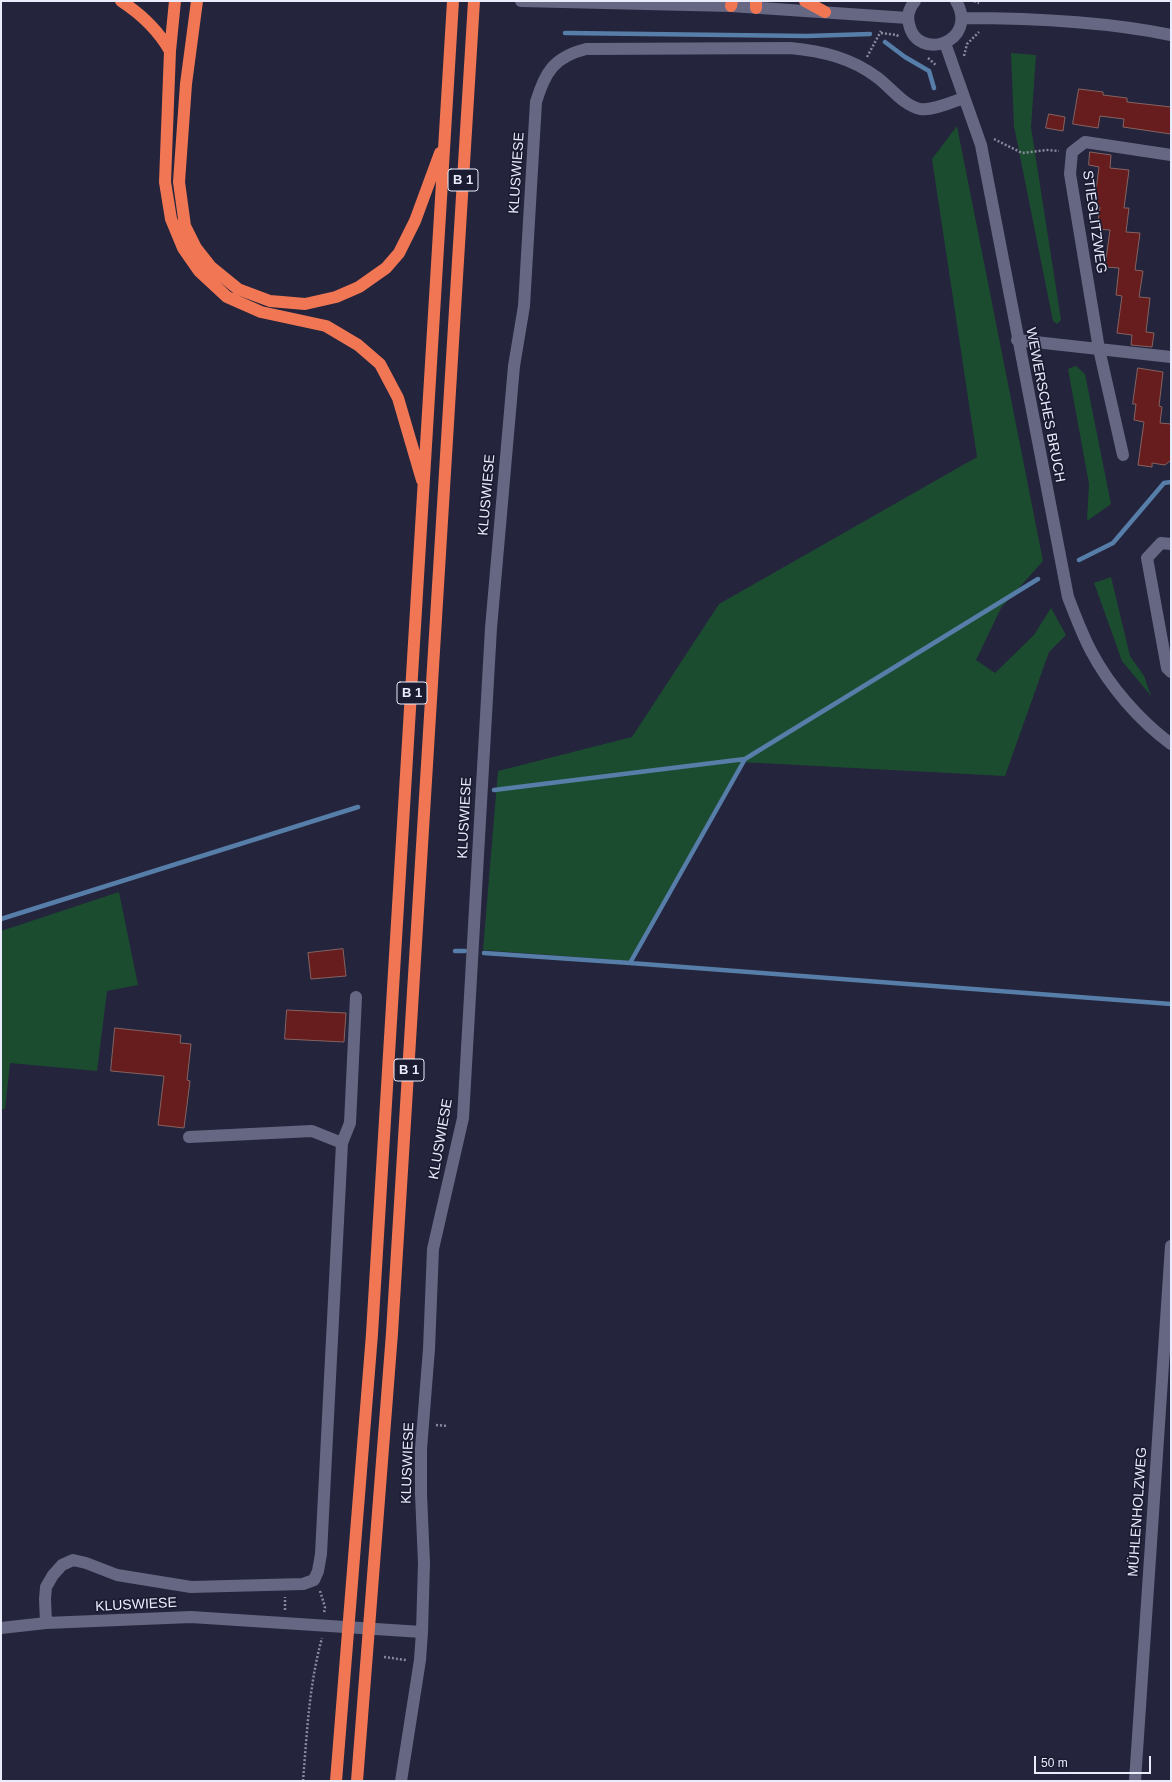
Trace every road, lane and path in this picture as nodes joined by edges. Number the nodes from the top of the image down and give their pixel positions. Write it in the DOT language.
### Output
graph roads {
  1 [pos="121,1"];
  2 [pos="175,1"];
  3 [pos="197,1"];
  4 [pos="453,1"];
  5 [pos="474,1"];
  6 [pos="521,1"];
  7 [pos="527,1"];
  8 [pos="805,1"];
  9 [pos="915,1"];
  10 [pos="956,1"];
  11 [pos="732,4"];
  12 [pos="756,4"];
  13 [pos="824,12"];
  14 [pos="908,18"];
  15 [pos="962,18"];
  16 [pos="981,30"];
  17 [pos="881,33"];
  18 [pos="1171,35"];
  19 [pos="945,43"];
  20 [pos="170,51"];
  21 [pos="963,63"];
  22 [pos="861,67"];
  23 [pos="964,98"];
  24 [pos="978,138"];
  25 [pos="444,141"];
  26 [pos="1072,152"];
  27 [pos="1171,155"];
  28 [pos="1017,340"];
  29 [pos="1099,349"];
  30 [pos="1171,358"];
  31 [pos="1123,455"];
  32 [pos="424,489"];
  33 [pos="1171,544"];
  34 [pos="1171,672"];
  35 [pos="1171,744"];
  36 [pos="356,996"];
  37 [pos="189,1137"];
  38 [pos="342,1142"];
  39 [pos="1171,1246"];
  40 [pos="314,1580"];
  41 [pos="286,1585"];
  42 [pos="324,1614"];
  43 [pos="46,1623"];
  44 [pos="287,1623"];
  45 [pos="1,1628"];
  46 [pos="417,1632"];
  47 [pos="322,1636"];
  48 [pos="384,1658"];
  49 [pos="409,1660"];
  50 [pos="303,1781"];
  51 [pos="336,1781"];
  52 [pos="357,1781"];
  53 [pos="401,1781"];
  54 [pos="1135,1781"];
  1 -- 20 [label="highway"];
  2 -- 20 [label="highway"];
  3 -- 25 [label="highway"];
  4 -- 25 [label="highway, B 1"];
  5 -- 52 [label="highway, B 1"];
  6 -- 7 [label="street"];
  7 -- 11 [label="street"];
  8 -- 13 [label="highway"];
  9 -- 14 [label="street"];
  10 -- 15 [label="street"];
  11 -- 12 [label="street"];
  12 -- 13 [label="street"];
  13 -- 14 [label="street"];
  14 -- 19 [label="street"];
  15 -- 18 [label="street"];
  15 -- 19 [label="street"];
  16 -- 21 [label="path"];
  17 -- 22 [label="path"];
  19 -- 23 [label="street, WEWERSCHES BRUCH"];
  20 -- 32 [label="highway"];
  22 -- 23 [label="street, KLUSWIESE"];
  22 -- 46 [label="street, KLUSWIESE"];
  23 -- 24 [label="street, WEWERSCHES BRUCH"];
  24 -- 26 [label="path"];
  24 -- 28 [label="street, WEWERSCHES BRUCH"];
  25 -- 32 [label="highway, B 1"];
  26 -- 27 [label="street, STIEGLITZWEG"];
  26 -- 29 [label="street, STIEGLITZWEG"];
  28 -- 29 [label="street"];
  28 -- 35 [label="street, WEWERSCHES BRUCH"];
  29 -- 30 [label="street"];
  29 -- 31 [label="street, STIEGLITZWEG"];
  32 -- 51 [label="highway, B 1"];
  33 -- 34 [label="street"];
  36 -- 38 [label="street"];
  37 -- 38 [label="street"];
  38 -- 40 [label="street"];
  39 -- 54 [label="street, MÜHLENHOLZWEG"];
  40 -- 41 [label="street, KLUSWIESE"];
  40 -- 42 [label="path"];
  41 -- 43 [label="street, KLUSWIESE"];
  41 -- 44 [label="path"];
  43 -- 44 [label="street, KLUSWIESE"];
  43 -- 45 [label="street, KLUSWIESE"];
  44 -- 46 [label="street, KLUSWIESE"];
  46 -- 53 [label="street"];
  47 -- 50 [label="path"];
  48 -- 49 [label="path"];
}
